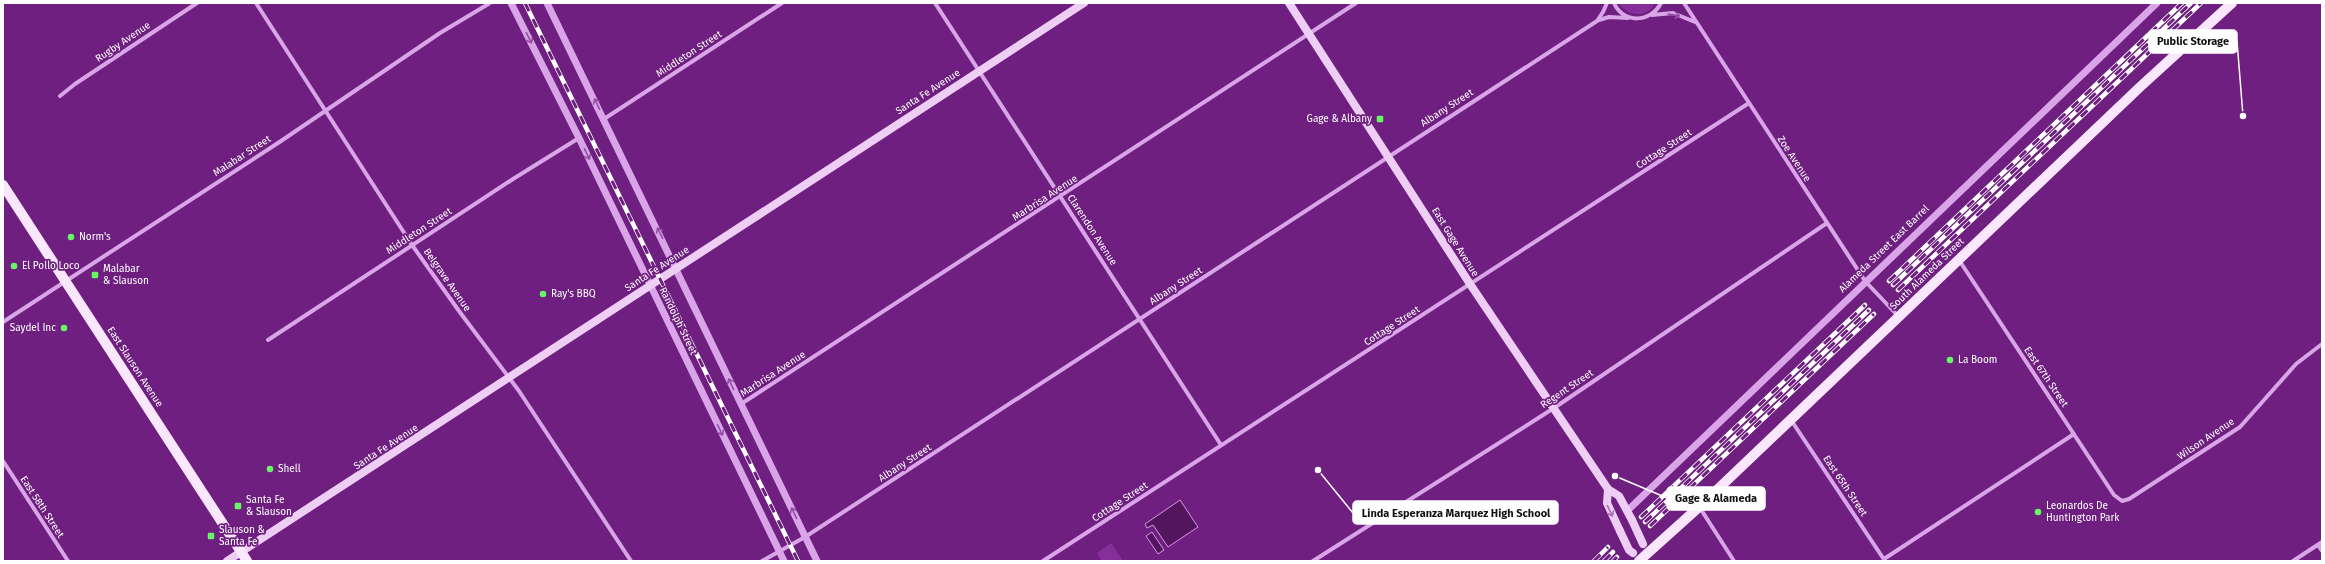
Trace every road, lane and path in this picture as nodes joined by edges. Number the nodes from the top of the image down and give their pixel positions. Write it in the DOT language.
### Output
graph roads {
  1 [pos="197,3"];
  2 [pos="256,3"];
  3 [pos="490,3"];
  4 [pos="511,3"];
  5 [pos="547,3"];
  6 [pos="782,3"];
  7 [pos="935,3"];
  8 [pos="1084,3"];
  9 [pos="1289,3"];
  10 [pos="1356,3"];
  11 [pos="1607,3"];
  12 [pos="1614,3"];
  13 [pos="1661,3"];
  14 [pos="1684,3"];
  15 [pos="2157,3"];
  16 [pos="2232,3"];
  17 [pos="1651,15"];
  18 [pos="1631,18"];
  19 [pos="1597,21"];
  20 [pos="1696,22"];
  21 [pos="1309,34"];
  22 [pos="979,71"];
  23 [pos="60,96"];
  24 [pos="1749,103"];
  25 [pos="326,111"];
  26 [pos="604,119"];
  27 [pos="579,138"];
  28 [pos="1389,157"];
  29 [pos="3,186"];
  30 [pos="1061,197"];
  31 [pos="1827,223"];
  32 [pos="412,245"];
  33 [pos="1958,260"];
  34 [pos="677,268"];
  35 [pos="1864,281"];
  36 [pos="65,282"];
  37 [pos="1470,284"];
  38 [pos="649,286"];
  39 [pos="1899,317"];
  40 [pos="1140,319"];
  41 [pos="3,322"];
  42 [pos="268,340"];
  43 [pos="2322,344"];
  44 [pos="510,379"];
  45 [pos="740,404"];
  46 [pos="1554,408"];
  47 [pos="1791,419"];
  48 [pos="2074,434"];
  49 [pos="1222,445"];
  50 [pos="3,461"];
  51 [pos="1608,489"];
  52 [pos="2122,501"];
  53 [pos="1699,507"];
  54 [pos="1627,511"];
  55 [pos="805,537"];
  56 [pos="2320,543"];
  57 [pos="779,550"];
  58 [pos="2322,551"];
  59 [pos="241,552"];
  60 [pos="1639,559"];
  61 [pos="1885,560"];
  62 [pos="68,561"];
  63 [pos="227,561"];
  64 [pos="247,561"];
  65 [pos="631,561"];
  66 [pos="762,561"];
  67 [pos="784,561"];
  68 [pos="817,561"];
  69 [pos="1043,561"];
  70 [pos="1313,561"];
  71 [pos="1734,561"];
  72 [pos="2293,561"];
  1 -- 23 [label="street, Rugby Avenue"];
  2 -- 25 [label="street, Belgrave Avenue"];
  3 -- 25 [label="street, Malabar Street"];
  4 -- 27 [label="street, Randolph Street, one-way"];
  26 -- 5 [label="street, Randolph Street, one-way"];
  6 -- 26 [label="street, Middleton Street"];
  7 -- 22 [label="street, Clarendon Avenue"];
  8 -- 22 [label="main road, Santa Fe Avenue"];
  9 -- 21 [label="main road, East Gage Avenue"];
  10 -- 21 [label="street, Marbrisa Avenue"];
  11 -- 19 [label="street, Albany Street"];
  12 -- 18 [label="street"];
  13 -- 17 [label="street"];
  14 -- 20 [label="street, Zoe Avenue"];
  15 -- 35 [label="street, Alameda Street East Barrel"];
  16 -- 33 [label="main road, South Alameda Street"];
  17 -- 18 [label="street, Albany Street"];
  17 -- 20 [label="street, Albany Street, one-way"];
  18 -- 19 [label="street, Albany Street"];
  19 -- 28 [label="street, Albany Street"];
  20 -- 24 [label="street, Zoe Avenue"];
  21 -- 28 [label="main road, East Gage Avenue"];
  21 -- 30 [label="street, Marbrisa Avenue"];
  22 -- 30 [label="street, Clarendon Avenue"];
  22 -- 34 [label="main road, Santa Fe Avenue"];
  24 -- 31 [label="street, Zoe Avenue"];
  24 -- 37 [label="street, Cottage Street"];
  25 -- 32 [label="street, Belgrave Avenue"];
  25 -- 36 [label="street, Malabar Street"];
  34 -- 26 [label="street, Randolph Street, one-way"];
  27 -- 32 [label="street, Middleton Street"];
  27 -- 38 [label="street, Randolph Street, one-way"];
  28 -- 37 [label="main road, East Gage Avenue"];
  28 -- 40 [label="street, Albany Street"];
  29 -- 36 [label="main road, East Slauson Avenue"];
  30 -- 40 [label="street, Clarendon Avenue"];
  30 -- 45 [label="street, Marbrisa Avenue"];
  31 -- 35 [label="street, Zoe Avenue"];
  31 -- 46 [label="street, Regent Street"];
  32 -- 42 [label="street, Middleton Street"];
  32 -- 44 [label="street, Belgrave Avenue"];
  33 -- 39 [label="main road, South Alameda Street"];
  33 -- 48 [label="street, East 67th Street"];
  34 -- 38 [label="main road, Santa Fe Avenue"];
  45 -- 34 [label="street, Randolph Street, one-way"];
  35 -- 39 [label="street, Zoe Avenue"];
  35 -- 54 [label="street, Alameda Street East Barrel"];
  36 -- 41 [label="street, Malabar Street"];
  36 -- 59 [label="main road, East Slauson Avenue"];
  37 -- 46 [label="main road, East Gage Avenue"];
  37 -- 49 [label="street, Cottage Street"];
  38 -- 44 [label="main road, Santa Fe Avenue"];
  38 -- 57 [label="street, Randolph Street, one-way"];
  39 -- 47 [label="main road, South Alameda Street"];
  40 -- 49 [label="street, Clarendon Avenue"];
  40 -- 55 [label="street, Albany Street"];
  43 -- 52 [label="street, Wilson Avenue"];
  44 -- 59 [label="main road, Santa Fe Avenue"];
  44 -- 65 [label="street, Belgrave Avenue"];
  55 -- 45 [label="street, Randolph Street, one-way"];
  46 -- 51 [label="main road, East Gage Avenue"];
  46 -- 70 [label="street, Regent Street"];
  47 -- 53 [label="main road, South Alameda Street"];
  47 -- 61 [label="street, East 65th Street"];
  48 -- 52 [label="street, East 67th Street"];
  48 -- 61 [label="street"];
  49 -- 69 [label="street, Cottage Street"];
  50 -- 62 [label="street, East 58th Street"];
  51 -- 54 [label="main road, East Gage Avenue"];
  51 -- 60 [label="main road, one-way, bridge"];
  53 -- 60 [label="main road, South Alameda Street"];
  53 -- 71 [label="street"];
  54 -- 60 [label="main road, East Gage Avenue, bridge"];
  55 -- 57 [label="street, Albany Street"];
  55 -- 68 [label="street, Randolph Street"];
  56 -- 58 [label="street"];
  56 -- 72 [label="street"];
  57 -- 66 [label="street, Albany Street"];
  57 -- 67 [label="street, Randolph Street"];
  59 -- 63 [label="main road, Santa Fe Avenue"];
  59 -- 64 [label="main road, East Slauson Avenue"];
}
